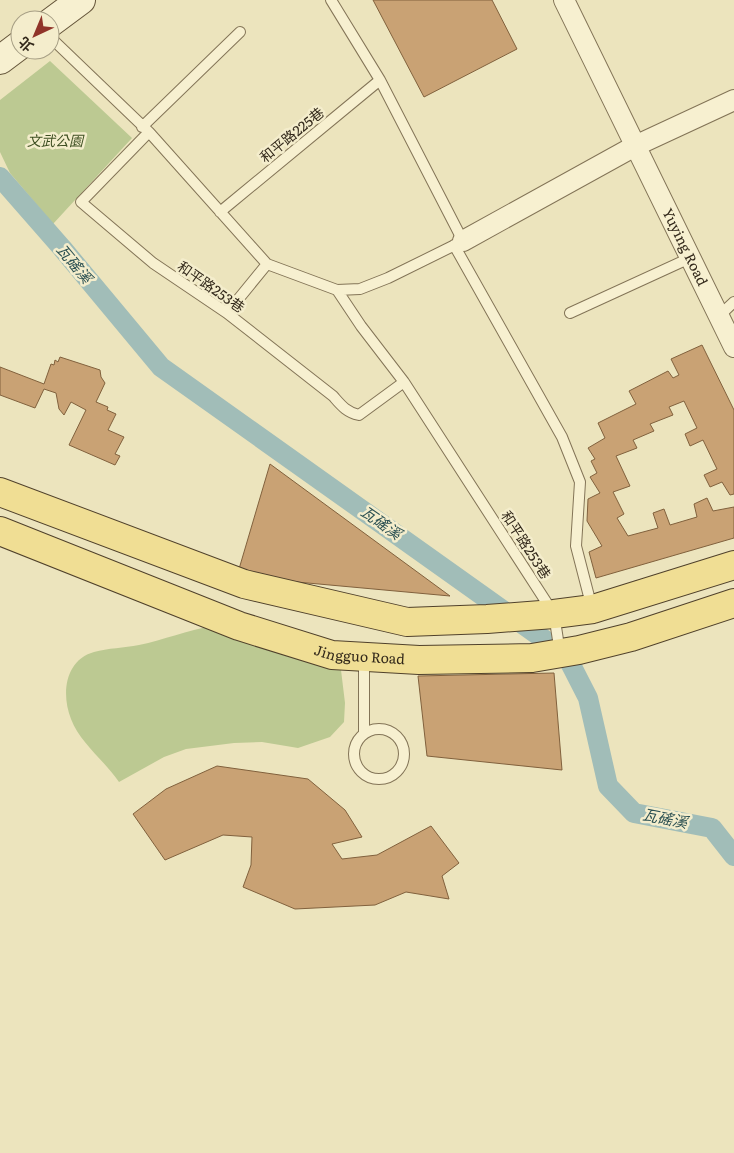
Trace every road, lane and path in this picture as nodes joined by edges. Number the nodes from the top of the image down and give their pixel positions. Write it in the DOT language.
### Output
graph roads {
  1 [pos="81,0"];
  2 [pos="331,0"];
  3 [pos="564,0"];
  4 [pos="60,16"];
  5 [pos="240,32"];
  6 [pos="60,46"];
  7 [pos="380,80"];
  8 [pos="734,100"];
  9 [pos="145,130"];
  10 [pos="635,146"];
  11 [pos="220,212"];
  12 [pos="458,243"];
  13 [pos="690,258"];
  14 [pos="267,264"];
  15 [pos="337,290"];
  16 [pos="734,302"];
  17 [pos="227,313"];
  18 [pos="570,313"];
  19 [pos="719,316"];
  20 [pos="734,348"];
  21 [pos="404,382"];
  22 [pos="0,492"];
  23 [pos="0,531"];
  24 [pos="734,565"];
  25 [pos="734,603"];
  26 [pos="593,609"];
  27 [pos="542,615"];
  28 [pos="570,652"];
  29 [pos="364,657"];
  30 [pos="364,734"];
  1 -- 4 [label="street"];
  2 -- 7 [label="lane"];
  3 -- 10 [label="street, Yuying Road"];
  5 -- 9 [label="lane, 和平路253巷"];
  6 -- 9 [label="lane"];
  7 -- 11 [label="lane, 和平路225巷"];
  7 -- 12 [label="lane"];
  8 -- 10 [label="street"];
  9 -- 11 [label="lane"];
  9 -- 17 [label="lane, 和平路253巷"];
  10 -- 12 [label="street"];
  10 -- 13 [label="street, Yuying Road"];
  11 -- 14 [label="lane"];
  12 -- 15 [label="lane"];
  12 -- 26 [label="lane"];
  13 -- 18 [label="lane"];
  13 -- 19 [label="street, Yuying Road"];
  14 -- 15 [label="lane"];
  14 -- 17 [label="lane"];
  15 -- 21 [label="lane, 和平路253巷"];
  16 -- 19 [label="lane"];
  17 -- 21 [label="lane, 和平路253巷"];
  19 -- 20 [label="street, Yuying Road"];
  21 -- 27 [label="lane, 和平路253巷"];
  22 -- 27 [label="main road"];
  23 -- 29 [label="main road, Jingguo Road"];
  24 -- 26 [label="main road"];
  25 -- 28 [label="main road, Jingguo Road"];
  26 -- 27 [label="main road"];
  27 -- 28 [label="lane, 和平路253巷"];
  28 -- 29 [label="main road, Jingguo Road"];
  29 -- 30 [label="lane"];
  30 -- 30 [label="lane"];
}
